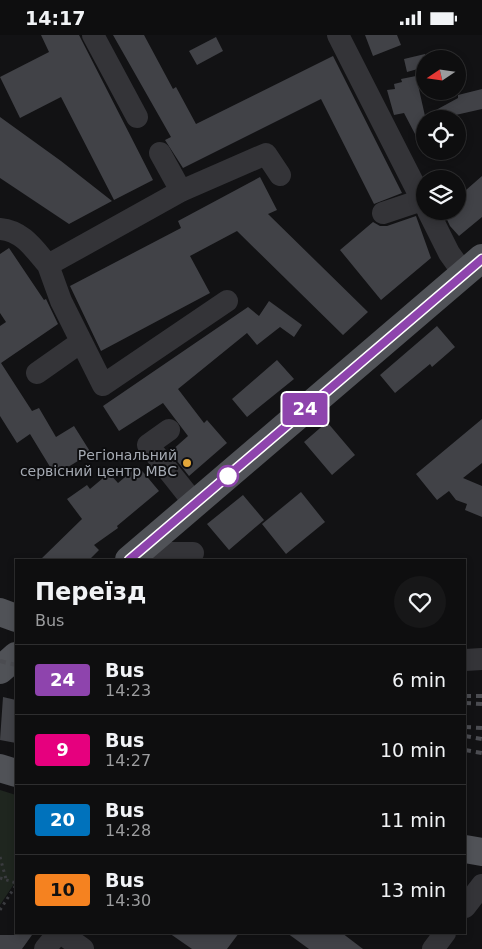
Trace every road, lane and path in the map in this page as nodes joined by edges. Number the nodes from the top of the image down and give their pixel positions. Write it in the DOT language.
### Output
graph roads {
  1 [pos="93,35"];
  2 [pos="338,35"];
  3 [pos="137,117"];
  4 [pos="160,153"];
  5 [pos="280,175"];
  6 [pos="416,188"];
  7 [pos="180,191"];
  8 [pos="416,208"];
  9 [pos="383,213"];
  10 [pos="432,220"];
  11 [pos="0,229"];
  12 [pos="48,265"];
  13 [pos="473,266"];
  14 [pos="227,301"];
  15 [pos="81,342"];
  16 [pos="37,373"];
  17 [pos="169,430"];
  18 [pos="195,504"];
  19 [pos="139,551"];
  20 [pos="193,553"];
  21 [pos="0,612"];
  22 [pos="15,618"];
  23 [pos="15,657"];
  24 [pos="482,659"];
  25 [pos="466,660"];
  26 [pos="0,670"];
  27 [pos="0,768"];
  28 [pos="15,773"];
  29 [pos="466,849"];
  30 [pos="482,852"];
  31 [pos="0,857"];
  32 [pos="0,878"];
  33 [pos="6,879"];
  34 [pos="15,884"];
  35 [pos="482,885"];
  36 [pos="15,886"];
  37 [pos="0,910"];
  38 [pos="471,911"];
  39 [pos="445,934"];
  40 [pos="47,940"];
  41 [pos="83,949"];
  42 [pos="433,949"];
  1 -- 3 [label="street"];
  2 -- 6 [label="street"];
  4 -- 7 [label="street"];
  5 -- 7 [label="street"];
  7 -- 12 [label="street"];
  8 -- 9 [label="street"];
  10 -- 13 [label="street"];
  11 -- 12 [label="street"];
  12 -- 15 [label="street"];
  13 -- 18 [label="main road"];
  14 -- 15 [label="street"];
  15 -- 16 [label="street"];
  17 -- 18 [label="street"];
  18 -- 19 [label="main road"];
  19 -- 20 [label="street"];
  21 -- 22 [label="main road"];
  23 -- 26 [label="main road"];
  24 -- 25 [label="street"];
  27 -- 28 [label="main road"];
  29 -- 30 [label="main road"];
  31 -- 33 [label="path"];
  32 -- 33 [label="path"];
  33 -- 34 [label="path"];
  35 -- 38 [label="street"];
  36 -- 37 [label="path"];
  39 -- 42 [label="street"];
  40 -- 41 [label="street"];
}
